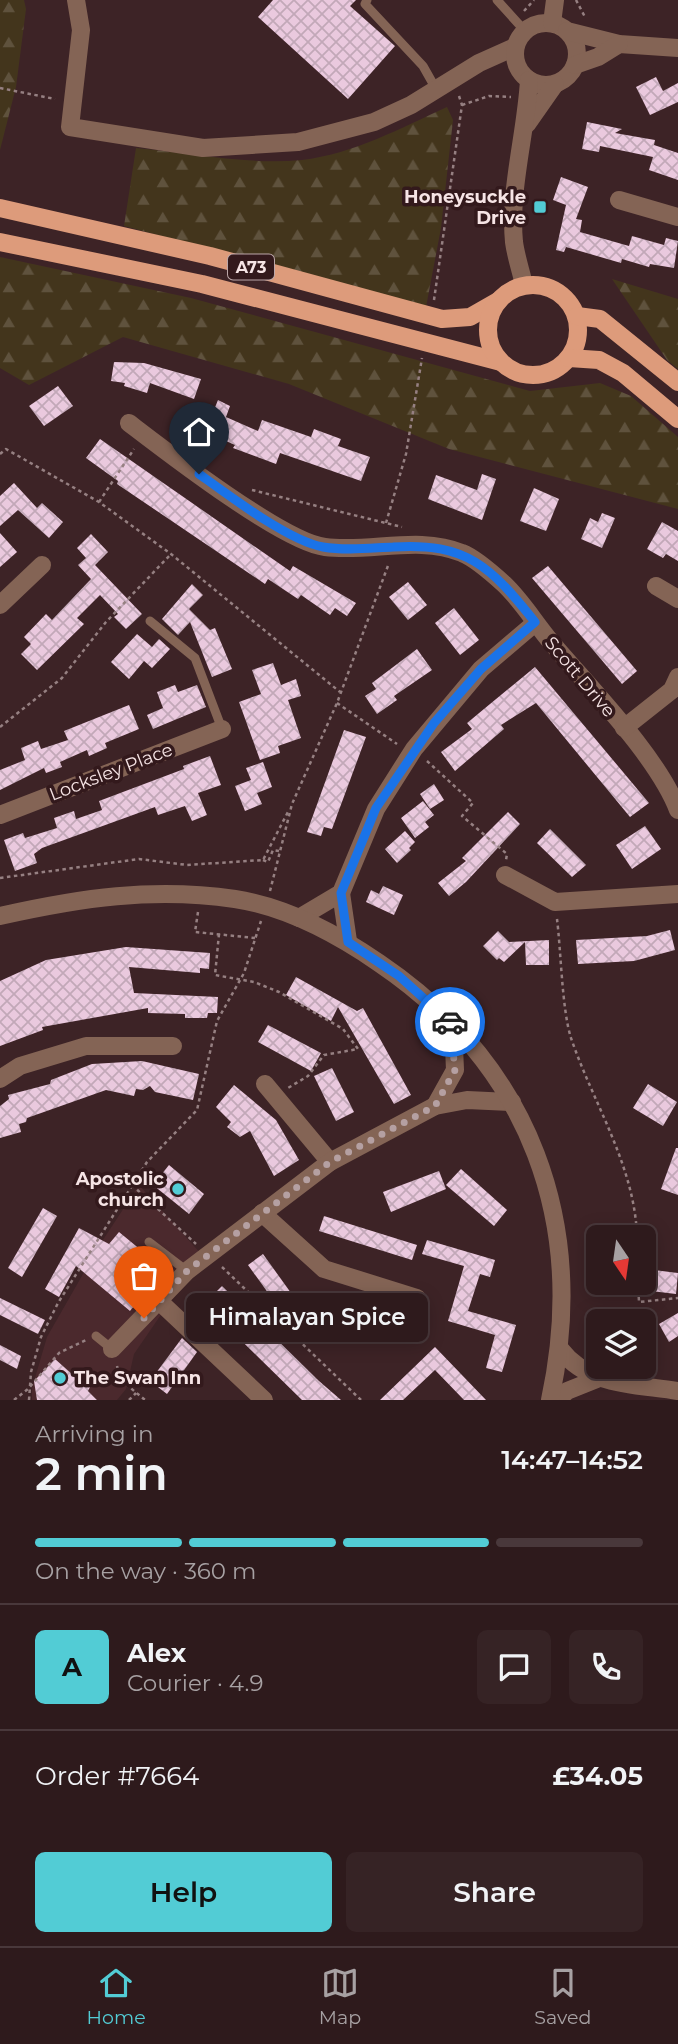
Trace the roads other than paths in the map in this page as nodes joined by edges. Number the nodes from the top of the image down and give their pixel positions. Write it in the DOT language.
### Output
graph roads {
  1 [pos="76,0"];
  2 [pos="367,0"];
  3 [pos="497,0"];
  4 [pos="555,0"];
  5 [pos="559,27"];
  6 [pos="525,30"];
  7 [pos="619,44"];
  8 [pos="515,47"];
  9 [pos="678,48"];
  10 [pos="575,65"];
  11 [pos="555,84"];
  12 [pos="436,89"];
  13 [pos="529,89"];
  14 [pos="527,124"];
  15 [pos="619,200"];
  16 [pos="0,208"];
  17 [pos="678,217"];
  18 [pos="0,242"];
  19 [pos="524,285"];
  20 [pos="498,301"];
  21 [pos="577,316"];
  22 [pos="569,358"];
  23 [pos="502,362"];
  24 [pos="678,382"];
  25 [pos="678,419"];
  26 [pos="129,423"];
  27 [pos="41,565"];
  28 [pos="656,586"];
  29 [pos="678,599"];
  30 [pos="0,605"];
  31 [pos="150,621"];
  32 [pos="535,622"];
  33 [pos="678,677"];
  34 [pos="624,728"];
  35 [pos="222,729"];
  36 [pos="678,810"];
  37 [pos="0,815"];
  38 [pos="505,875"];
  39 [pos="341,893"];
  40 [pos="678,894"];
  41 [pos="0,916"];
  42 [pos="299,918"];
  43 [pos="348,942"];
  44 [pos="453,1024"];
  45 [pos="173,1046"];
  46 [pos="0,1079"];
  47 [pos="270,1090"];
  48 [pos="512,1102"];
  49 [pos="435,1106"];
  50 [pos="330,1162"];
  51 [pos="262,1213"];
  52 [pos="149,1242"];
  53 [pos="187,1271"];
  54 [pos="416,1298"];
  55 [pos="160,1302"];
  56 [pos="96,1336"];
  57 [pos="112,1349"];
  58 [pos="561,1350"];
  59 [pos="586,1373"];
  60 [pos="597,1379"];
  61 [pos="678,1391"];
  62 [pos="264,1400"];
  63 [pos="550,1400"];
  64 [pos="557,1400"];
  1 -- 12 [label="street"];
  2 -- 12 [label="lane"];
  3 -- 6 [label="lane"];
  4 -- 5 [label="street"];
  5 -- 6 [label="street"];
  5 -- 7 [label="street"];
  5 -- 10 [label="street"];
  6 -- 8 [label="street"];
  7 -- 9 [label="street"];
  7 -- 10 [label="street"];
  8 -- 12 [label="street"];
  8 -- 13 [label="street"];
  10 -- 11 [label="street"];
  11 -- 13 [label="street"];
  11 -- 14 [label="street"];
  13 -- 14 [label="street"];
  14 -- 19 [label="street"];
  15 -- 17 [label="street"];
  16 -- 20 [label="main road, A73"];
  18 -- 23 [label="main road, A73"];
  19 -- 20 [label="main road, A73"];
  19 -- 21 [label="main road"];
  20 -- 23 [label="main road"];
  21 -- 22 [label="main road"];
  21 -- 24 [label="main road"];
  22 -- 23 [label="main road, A73"];
  22 -- 25 [label="main road"];
  26 -- 32 [label="street, Scott Drive"];
  27 -- 30 [label="street"];
  28 -- 29 [label="street"];
  31 -- 35 [label="lane"];
  32 -- 34 [label="street, Scott Drive"];
  32 -- 39 [label="street"];
  33 -- 34 [label="street"];
  34 -- 36 [label="street, Scott Drive"];
  35 -- 37 [label="street, Locksley Place"];
  38 -- 40 [label="street"];
  39 -- 42 [label="street"];
  39 -- 43 [label="street"];
  41 -- 42 [label="street"];
  42 -- 43 [label="street"];
  43 -- 44 [label="street"];
  44 -- 48 [label="street"];
  44 -- 49 [label="street"];
  45 -- 46 [label="street"];
  47 -- 50 [label="street"];
  48 -- 49 [label="street"];
  48 -- 58 [label="street"];
  49 -- 50 [label="street"];
  50 -- 51 [label="street"];
  51 -- 53 [label="street"];
  51 -- 54 [label="street"];
  52 -- 53 [label="lane"];
  53 -- 55 [label="street"];
  55 -- 57 [label="street"];
  55 -- 62 [label="street"];
  56 -- 57 [label="lane"];
  58 -- 59 [label="street"];
  58 -- 63 [label="street"];
  60 -- 61 [label="street"];
  60 -- 64 [label="street"];
}
